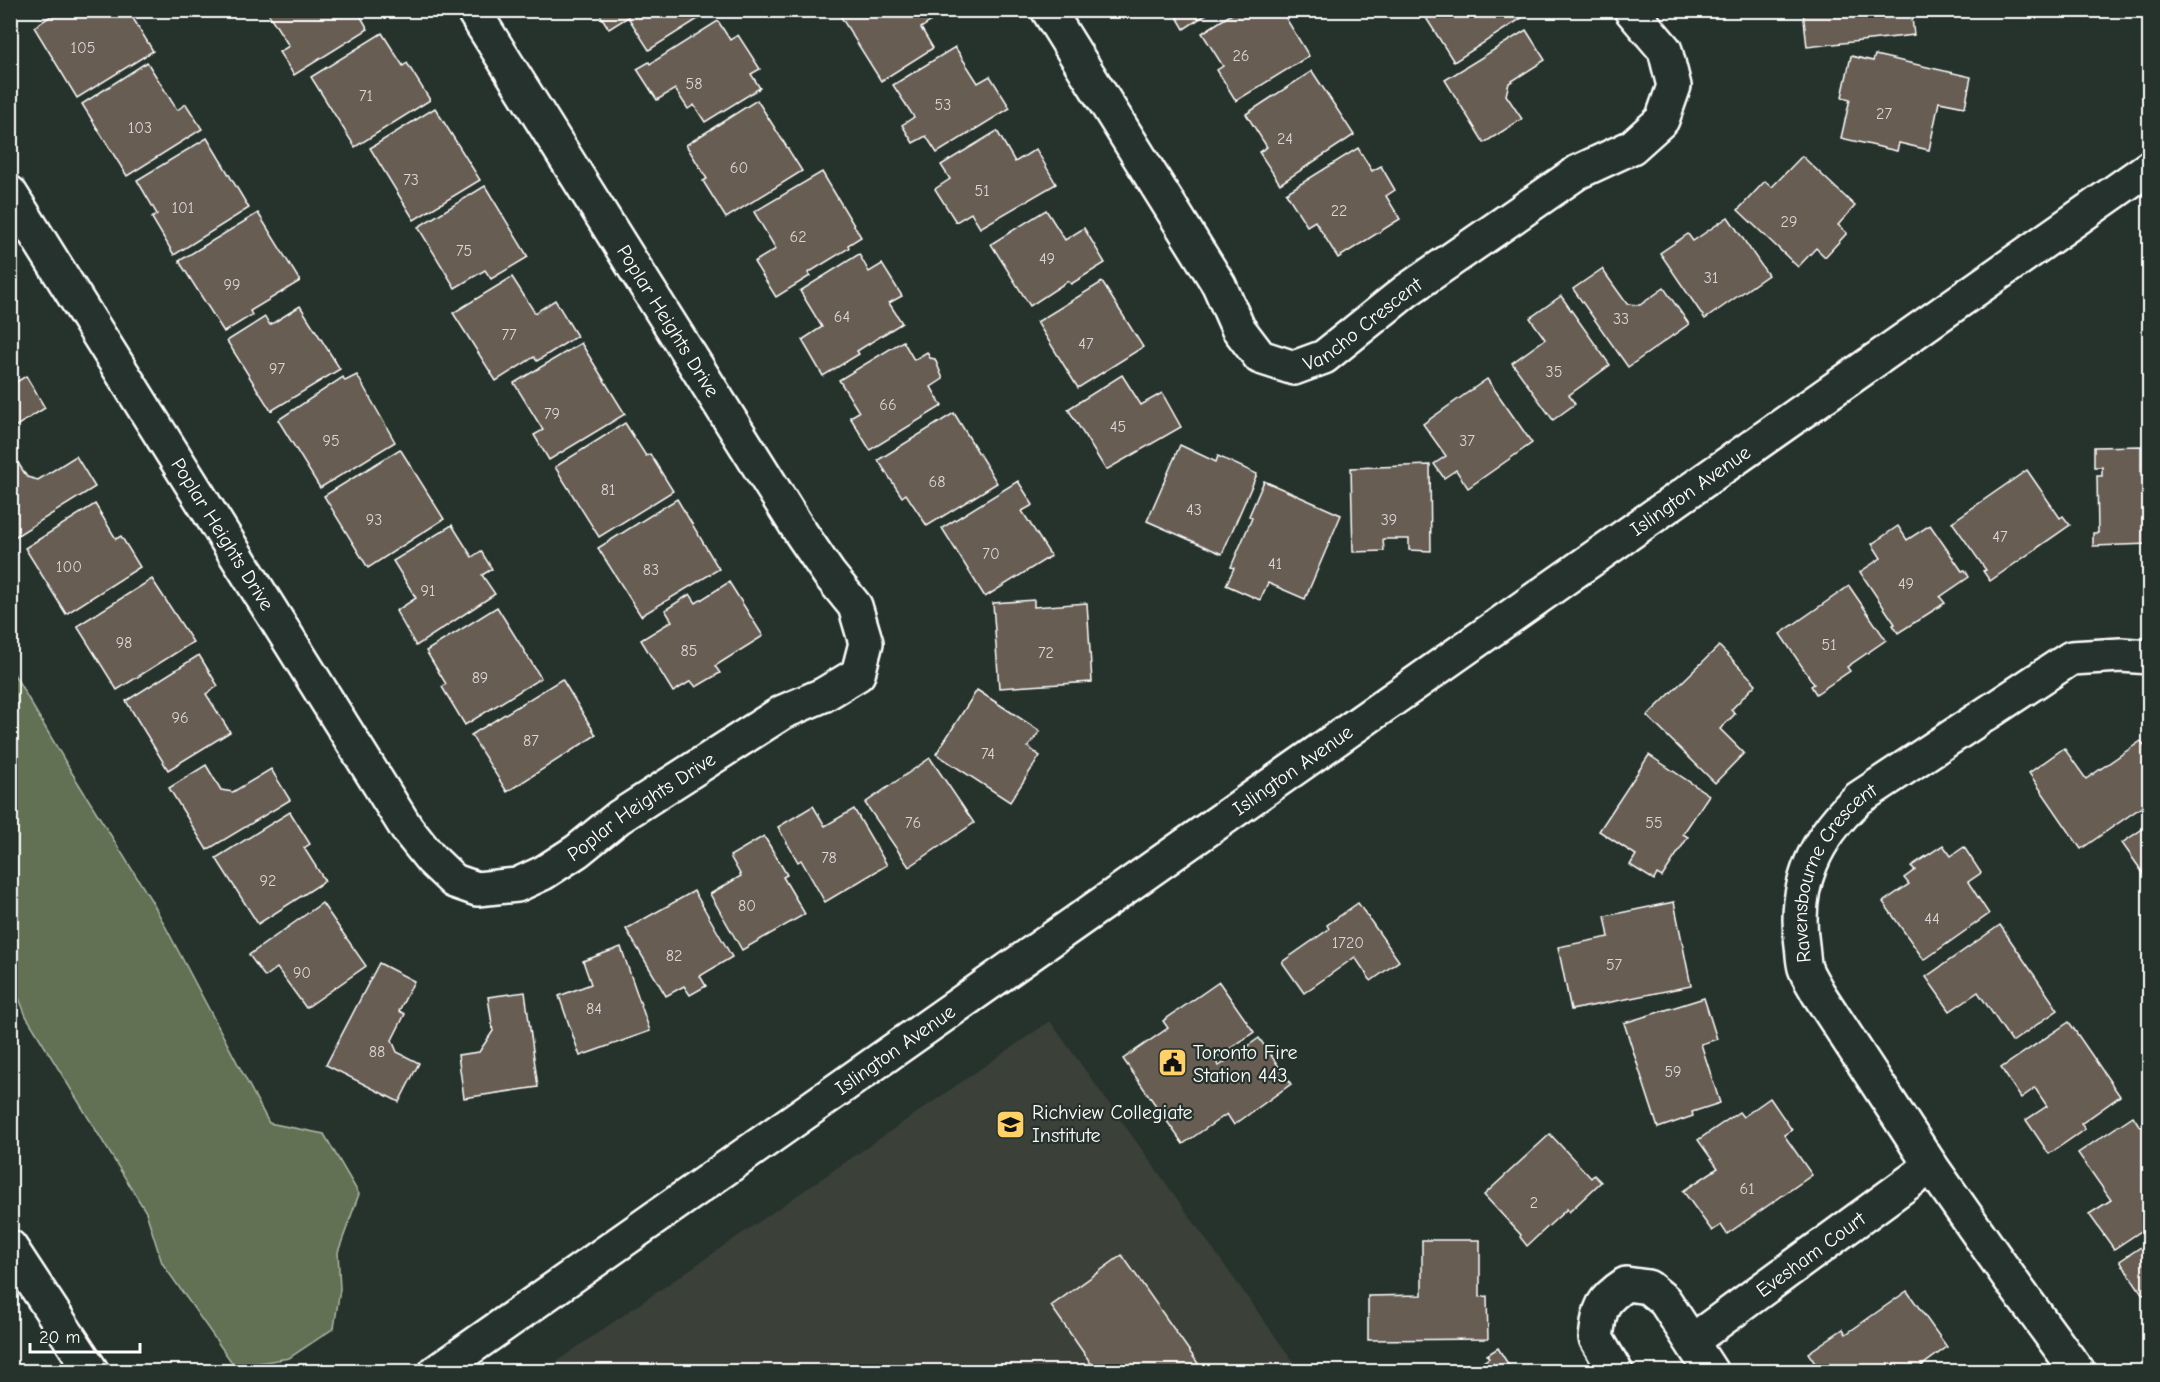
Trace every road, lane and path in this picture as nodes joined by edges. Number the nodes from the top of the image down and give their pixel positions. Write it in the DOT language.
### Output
graph roads {
  1 [pos="473,10"];
  2 [pos="1048,10"];
  3 [pos="1631,10"];
  4 [pos="2150,167"];
  5 [pos="10,193"];
  6 [pos="2150,657"];
  7 [pos="1930,1166"];
  8 [pos="10,1247"];
  9 [pos="1692,1341"];
  10 [pos="92,1371"];
  11 [pos="436,1371"];
  12 [pos="1616,1371"];
  13 [pos="1711,1371"];
  14 [pos="2078,1371"];
  1 -- 5 [label="street, Poplar Heights Drive"];
  2 -- 3 [label="street, Vancho Crescent"];
  4 -- 11 [label="street, Islington Avenue"];
  6 -- 7 [label="street, Ravensbourne Crescent"];
  7 -- 9 [label="street, Evesham Court"];
  7 -- 14 [label="street, Ravensbourne Crescent"];
  8 -- 10 [label="street"];
  9 -- 12 [label="street"];
  9 -- 13 [label="street"];
}
